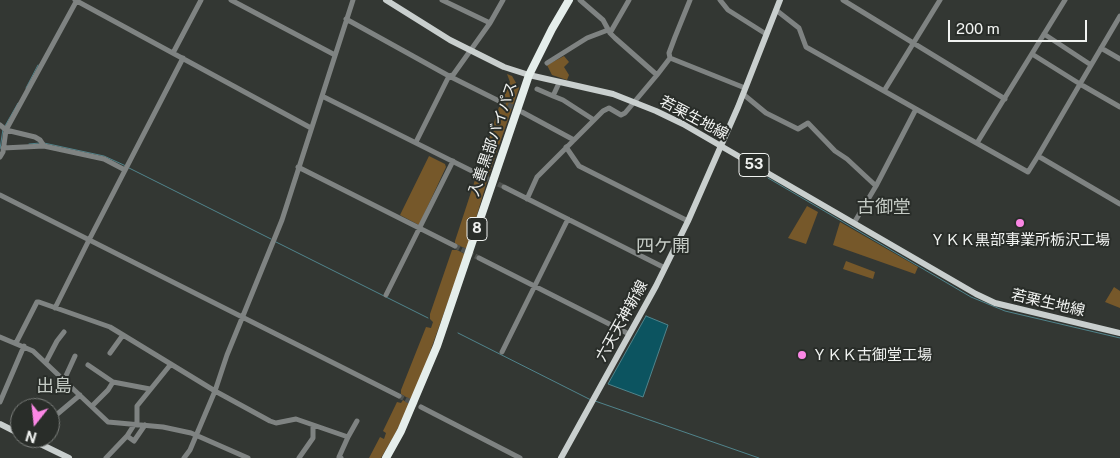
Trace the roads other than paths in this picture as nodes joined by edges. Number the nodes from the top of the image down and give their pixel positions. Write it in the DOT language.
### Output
graph roads {
  1 [pos="76,0"];
  2 [pos="201,0"];
  3 [pos="231,0"];
  4 [pos="353,0"];
  5 [pos="386,0"];
  6 [pos="442,0"];
  7 [pos="504,0"];
  8 [pos="569,0"];
  9 [pos="580,0"];
  10 [pos="629,0"];
  11 [pos="690,0"];
  12 [pos="720,0"];
  13 [pos="780,0"];
  14 [pos="843,0"];
  15 [pos="940,0"];
  16 [pos="1065,0"];
  17 [pos="776,10"];
  18 [pos="1120,16"];
  19 [pos="346,19"];
  20 [pos="490,23"];
  21 [pos="609,31"];
  22 [pos="766,34"];
  23 [pos="1044,34"];
  24 [pos="914,43"];
  25 [pos="1102,48"];
  26 [pos="470,51"];
  27 [pos="173,52"];
  28 [pos="1032,54"];
  29 [pos="335,55"];
  30 [pos="183,58"];
  31 [pos="670,58"];
  32 [pos="1120,59"];
  33 [pos="547,63"];
  34 [pos="1091,64"];
  35 [pos="529,75"];
  36 [pos="658,75"];
  37 [pos="449,76"];
  38 [pos="559,83"];
  39 [pos="1080,84"];
  40 [pos="537,89"];
  41 [pos="744,91"];
  42 [pos="884,91"];
  43 [pos="322,96"];
  44 [pos="553,96"];
  45 [pos="1005,99"];
  46 [pos="501,102"];
  47 [pos="635,102"];
  48 [pos="1120,107"];
  49 [pos="916,109"];
  50 [pos="522,112"];
  51 [pos="594,120"];
  52 [pos="0,125"];
  53 [pos="312,128"];
  54 [pos="6,130"];
  55 [pos="574,140"];
  56 [pos="416,142"];
  57 [pos="977,143"];
  58 [pos="44,146"];
  59 [pos="722,146"];
  60 [pos="566,147"];
  61 [pos="3,148"];
  62 [pos="1038,156"];
  63 [pos="0,157"];
  64 [pos="453,161"];
  65 [pos="298,167"];
  66 [pos="125,170"];
  67 [pos="478,174"];
  68 [pos="876,186"];
  69 [pos="504,187"];
  70 [pos="0,194"];
  71 [pos="1120,196"];
  72 [pos="527,199"];
  73 [pos="1118,203"];
  74 [pos="568,219"];
  75 [pos="688,221"];
  76 [pos="854,223"];
  77 [pos="419,228"];
  78 [pos="89,240"];
  79 [pos="455,246"];
  80 [pos="480,258"];
  81 [pos="665,268"];
  82 [pos="534,286"];
  83 [pos="386,295"];
  84 [pos="55,308"];
  85 [pos="243,318"];
  86 [pos="64,332"];
  87 [pos="1120,333"];
  88 [pos="629,334"];
  89 [pos="123,336"];
  90 [pos="0,337"];
  91 [pos="16,343"];
  92 [pos="24,346"];
  93 [pos="502,352"];
  94 [pos="110,353"];
  95 [pos="75,356"];
  96 [pos="46,362"];
  97 [pos="171,364"];
  98 [pos="88,365"];
  99 [pos="64,380"];
  100 [pos="113,382"];
  101 [pos="150,389"];
  102 [pos="215,391"];
  103 [pos="80,395"];
  104 [pos="399,396"];
  105 [pos="0,402"];
  106 [pos="92,406"];
  107 [pos="421,407"];
  108 [pos="60,412"];
  109 [pos="357,420"];
  110 [pos="136,425"];
  111 [pos="145,425"];
  112 [pos="313,425"];
  113 [pos="196,434"];
  114 [pos="127,436"];
  115 [pos="348,437"];
  116 [pos="50,448"];
  117 [pos="69,458"];
  118 [pos="106,458"];
  119 [pos="184,458"];
  120 [pos="248,458"];
  121 [pos="299,458"];
  122 [pos="340,458"];
  123 [pos="386,458"];
  124 [pos="520,458"];
  125 [pos="561,458"];
  1 -- 27 [label="street"];
  1 -- 54 [label="street"];
  2 -- 27 [label="street"];
  3 -- 29 [label="street"];
  4 -- 19 [label="street"];
  5 -- 26 [label="main road, 若栗生地線 / 53"];
  6 -- 20 [label="street"];
  7 -- 20 [label="street"];
  8 -- 35 [label="highway, 入善黒部バイパス / 8"];
  9 -- 21 [label="street"];
  10 -- 21 [label="street"];
  11 -- 31 [label="street"];
  12 -- 22 [label="street"];
  13 -- 17 [label="main road, 六天天神新線"];
  14 -- 24 [label="street"];
  15 -- 24 [label="street"];
  16 -- 23 [label="street"];
  17 -- 22 [label="main road, 六天天神新線"];
  17 -- 42 [label="street"];
  18 -- 25 [label="street"];
  19 -- 29 [label="street"];
  19 -- 37 [label="street"];
  20 -- 26 [label="street"];
  21 -- 33 [label="street"];
  21 -- 36 [label="street"];
  22 -- 41 [label="main road, 六天天神新線"];
  23 -- 28 [label="street"];
  23 -- 34 [label="street"];
  24 -- 42 [label="street"];
  24 -- 45 [label="street"];
  25 -- 32 [label="street"];
  25 -- 34 [label="street"];
  26 -- 35 [label="main road, 若栗生地線 / 53"];
  26 -- 37 [label="street"];
  27 -- 30 [label="street"];
  28 -- 39 [label="street"];
  28 -- 45 [label="street"];
  29 -- 43 [label="street"];
  30 -- 53 [label="street"];
  30 -- 66 [label="street"];
  31 -- 36 [label="street"];
  31 -- 41 [label="street"];
  34 -- 39 [label="street"];
  35 -- 38 [label="main road, 若栗生地線 / 53"];
  35 -- 123 [label="highway, 入善黒部バイパス / 8"];
  36 -- 47 [label="street"];
  37 -- 46 [label="street"];
  37 -- 56 [label="street"];
  38 -- 44 [label="street"];
  38 -- 47 [label="main road, 若栗生地線 / 53"];
  39 -- 48 [label="street"];
  39 -- 62 [label="street"];
  40 -- 44 [label="street"];
  41 -- 59 [label="main road, 六天天神新線"];
  41 -- 68 [label="street"];
  42 -- 49 [label="street"];
  43 -- 53 [label="street"];
  43 -- 56 [label="street"];
  44 -- 51 [label="street"];
  45 -- 57 [label="street"];
  47 -- 51 [label="street"];
  47 -- 59 [label="main road, 若栗生地線 / 53"];
  49 -- 57 [label="street"];
  49 -- 68 [label="street"];
  50 -- 55 [label="street"];
  51 -- 55 [label="street"];
  52 -- 54 [label="street"];
  53 -- 65 [label="street"];
  54 -- 58 [label="street"];
  54 -- 61 [label="street"];
  55 -- 60 [label="street"];
  56 -- 64 [label="street"];
  57 -- 62 [label="street"];
  58 -- 61 [label="street"];
  58 -- 66 [label="street"];
  59 -- 75 [label="main road, 六天天神新線"];
  59 -- 76 [label="main road, 若栗生地線 / 53"];
  60 -- 72 [label="street"];
  60 -- 75 [label="street"];
  61 -- 63 [label="street"];
  62 -- 73 [label="street"];
  64 -- 67 [label="street"];
  64 -- 77 [label="street"];
  65 -- 77 [label="street"];
  65 -- 85 [label="street"];
  66 -- 78 [label="street"];
  68 -- 76 [label="street"];
  69 -- 72 [label="street"];
  70 -- 78 [label="street"];
  71 -- 73 [label="street"];
  72 -- 74 [label="street"];
  74 -- 81 [label="street"];
  74 -- 82 [label="street"];
  75 -- 81 [label="main road, 六天天神新線"];
  76 -- 87 [label="main road, 若栗生地線 / 53"];
  77 -- 79 [label="street"];
  77 -- 83 [label="street"];
  78 -- 84 [label="street"];
  78 -- 85 [label="street"];
  80 -- 82 [label="street"];
  81 -- 88 [label="main road, 六天天神新線"];
  82 -- 88 [label="street"];
  82 -- 93 [label="street"];
  84 -- 89 [label="street"];
  84 -- 91 [label="street"];
  85 -- 102 [label="street"];
  85 -- 104 [label="street"];
  86 -- 96 [label="street"];
  88 -- 125 [label="main road, 六天天神新線"];
  89 -- 94 [label="street"];
  89 -- 97 [label="street"];
  90 -- 91 [label="street"];
  91 -- 92 [label="street"];
  92 -- 96 [label="street"];
  92 -- 105 [label="street"];
  95 -- 99 [label="street"];
  96 -- 99 [label="street"];
  97 -- 101 [label="street"];
  97 -- 102 [label="street"];
  98 -- 100 [label="street"];
  99 -- 103 [label="street"];
  100 -- 101 [label="street"];
  100 -- 106 [label="street"];
  101 -- 110 [label="street"];
  102 -- 112 [label="street"];
  102 -- 113 [label="street"];
  103 -- 106 [label="street"];
  103 -- 108 [label="street"];
  106 -- 110 [label="street"];
  107 -- 124 [label="street"];
  109 -- 115 [label="street"];
  110 -- 111 [label="street"];
  110 -- 114 [label="street"];
  111 -- 113 [label="street"];
  111 -- 114 [label="street"];
  112 -- 115 [label="street"];
  112 -- 121 [label="street"];
  113 -- 119 [label="street"];
  113 -- 120 [label="street"];
  114 -- 118 [label="street"];
  115 -- 122 [label="street"];
  116 -- 117 [label="main road"];
}
